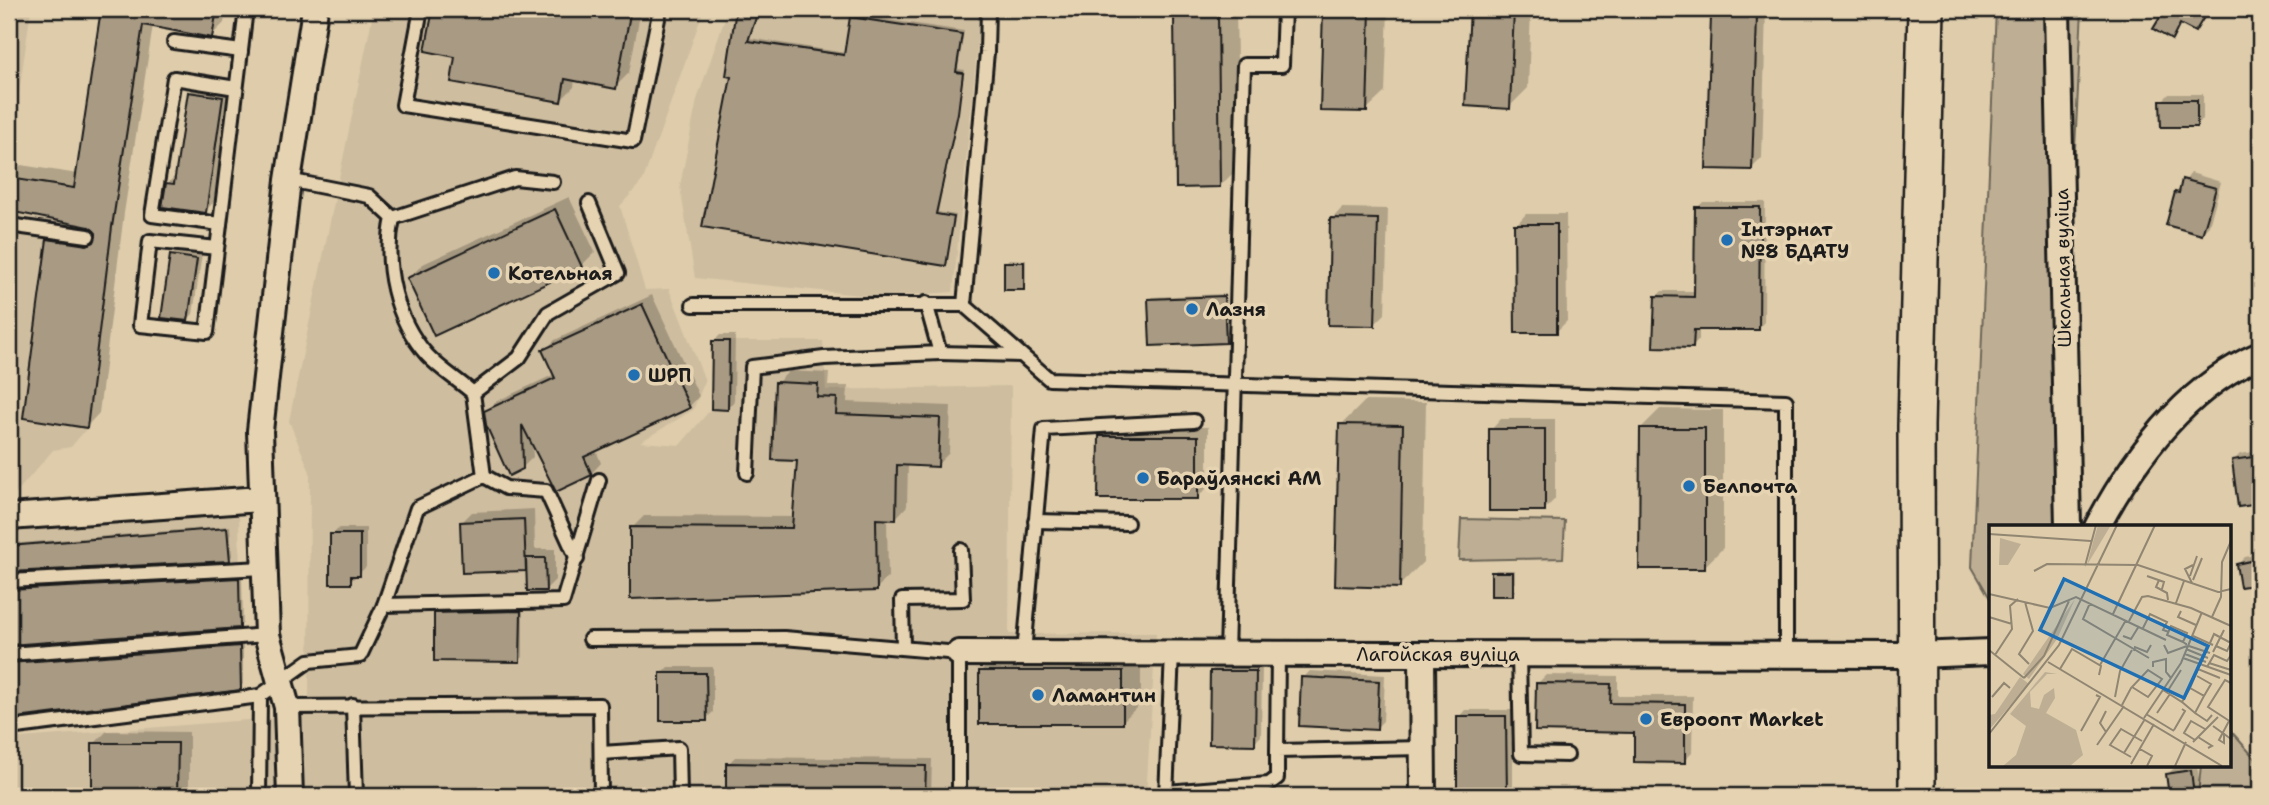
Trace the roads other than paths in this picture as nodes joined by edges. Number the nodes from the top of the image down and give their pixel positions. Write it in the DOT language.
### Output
graph roads {
  1 [pos="246,9"];
  2 [pos="315,9"];
  3 [pos="421,9"];
  4 [pos="660,9"];
  5 [pos="988,9"];
  6 [pos="1284,9"];
  7 [pos="1926,9"];
  8 [pos="2057,9"];
  9 [pos="174,42"];
  10 [pos="241,51"];
  11 [pos="236,88"];
  12 [pos="288,180"];
  13 [pos="553,182"];
  14 [pos="589,203"];
  15 [pos="393,218"];
  16 [pos="220,224"];
  17 [pos="9,225"];
  18 [pos="88,236"];
  19 [pos="217,248"];
  20 [pos="926,303"];
  21 [pos="693,305"];
  22 [pos="964,305"];
  23 [pos="940,353"];
  24 [pos="1021,355"];
  25 [pos="2260,355"];
  26 [pos="1234,387"];
  27 [pos="473,393"];
  28 [pos="1194,421"];
  29 [pos="747,473"];
  30 [pos="484,476"];
  31 [pos="599,480"];
  32 [pos="260,499"];
  33 [pos="9,517"];
  34 [pos="1035,521"];
  35 [pos="1127,523"];
  36 [pos="2068,525"];
  37 [pos="2098,525"];
  38 [pos="961,550"];
  39 [pos="577,559"];
  40 [pos="263,568"];
  41 [pos="9,580"];
  42 [pos="384,605"];
  43 [pos="267,635"];
  44 [pos="590,639"];
  45 [pos="903,648"];
  46 [pos="1989,652"];
  47 [pos="959,653"];
  48 [pos="1024,653"];
  49 [pos="1172,653"];
  50 [pos="1227,653"];
  51 [pos="9,654"];
  52 [pos="1278,654"];
  53 [pos="1422,654"];
  54 [pos="1519,654"];
  55 [pos="1786,655"];
  56 [pos="1917,655"];
  57 [pos="280,681"];
  58 [pos="260,696"];
  59 [pos="353,705"];
  60 [pos="287,707"];
  61 [pos="9,728"];
  62 [pos="1423,748"];
  63 [pos="1277,751"];
  64 [pos="601,753"];
  65 [pos="1567,755"];
  66 [pos="1166,794"];
  67 [pos="259,796"];
  68 [pos="290,796"];
  69 [pos="356,796"];
  70 [pos="601,796"];
  71 [pos="680,796"];
  72 [pos="959,796"];
  73 [pos="1423,796"];
  74 [pos="1917,796"];
  1 -- 10 [label="lane"];
  2 -- 12 [label="street"];
  3 -- 4 [label="lane"];
  5 -- 22 [label="lane"];
  6 -- 26 [label="lane"];
  7 -- 56 [label="main road"];
  8 -- 36 [label="street, Школьная вуліца"];
  9 -- 10 [label="lane"];
  10 -- 11 [label="lane"];
  11 -- 16 [label="lane"];
  11 -- 16 [label="lane"];
  12 -- 15 [label="lane"];
  12 -- 32 [label="street"];
  13 -- 15 [label="lane"];
  14 -- 27 [label="lane"];
  15 -- 27 [label="lane"];
  16 -- 19 [label="lane"];
  17 -- 18 [label="lane"];
  19 -- 19 [label="lane"];
  20 -- 21 [label="lane"];
  20 -- 22 [label="lane"];
  20 -- 23 [label="lane"];
  22 -- 24 [label="lane"];
  23 -- 24 [label="lane"];
  23 -- 29 [label="lane"];
  24 -- 26 [label="lane"];
  25 -- 37 [label="street"];
  26 -- 50 [label="lane"];
  26 -- 55 [label="lane"];
  27 -- 30 [label="lane"];
  28 -- 34 [label="lane"];
  30 -- 39 [label="lane"];
  30 -- 42 [label="lane"];
  31 -- 39 [label="lane"];
  32 -- 33 [label="street"];
  32 -- 40 [label="street"];
  34 -- 35 [label="lane"];
  34 -- 48 [label="lane"];
  38 -- 45 [label="lane"];
  39 -- 42 [label="lane"];
  40 -- 41 [label="lane"];
  40 -- 43 [label="street"];
  42 -- 57 [label="lane"];
  43 -- 51 [label="lane"];
  43 -- 57 [label="street"];
  44 -- 45 [label="lane"];
  45 -- 47 [label="lane"];
  46 -- 56 [label="street"];
  47 -- 48 [label="street, Лагойская вуліца"];
  47 -- 72 [label="lane"];
  48 -- 49 [label="street, Лагойская вуліца"];
  49 -- 50 [label="street, Лагойская вуліца"];
  49 -- 66 [label="lane"];
  50 -- 52 [label="street, Лагойская вуліца"];
  52 -- 53 [label="street, Лагойская вуліца"];
  52 -- 63 [label="lane"];
  53 -- 54 [label="street, Лагойская вуліца"];
  53 -- 62 [label="street"];
  54 -- 55 [label="street, Лагойская вуліца"];
  54 -- 65 [label="lane"];
  55 -- 56 [label="street, Лагойская вуліца"];
  56 -- 74 [label="main road"];
  57 -- 58 [label="lane"];
  57 -- 60 [label="street"];
  58 -- 61 [label="lane"];
  58 -- 67 [label="lane"];
  59 -- 60 [label="lane"];
  59 -- 64 [label="lane"];
  59 -- 69 [label="lane"];
  60 -- 68 [label="street"];
  62 -- 63 [label="lane"];
  62 -- 73 [label="street"];
  63 -- 66 [label="lane"];
  64 -- 70 [label="lane"];
  64 -- 71 [label="lane"];
}
